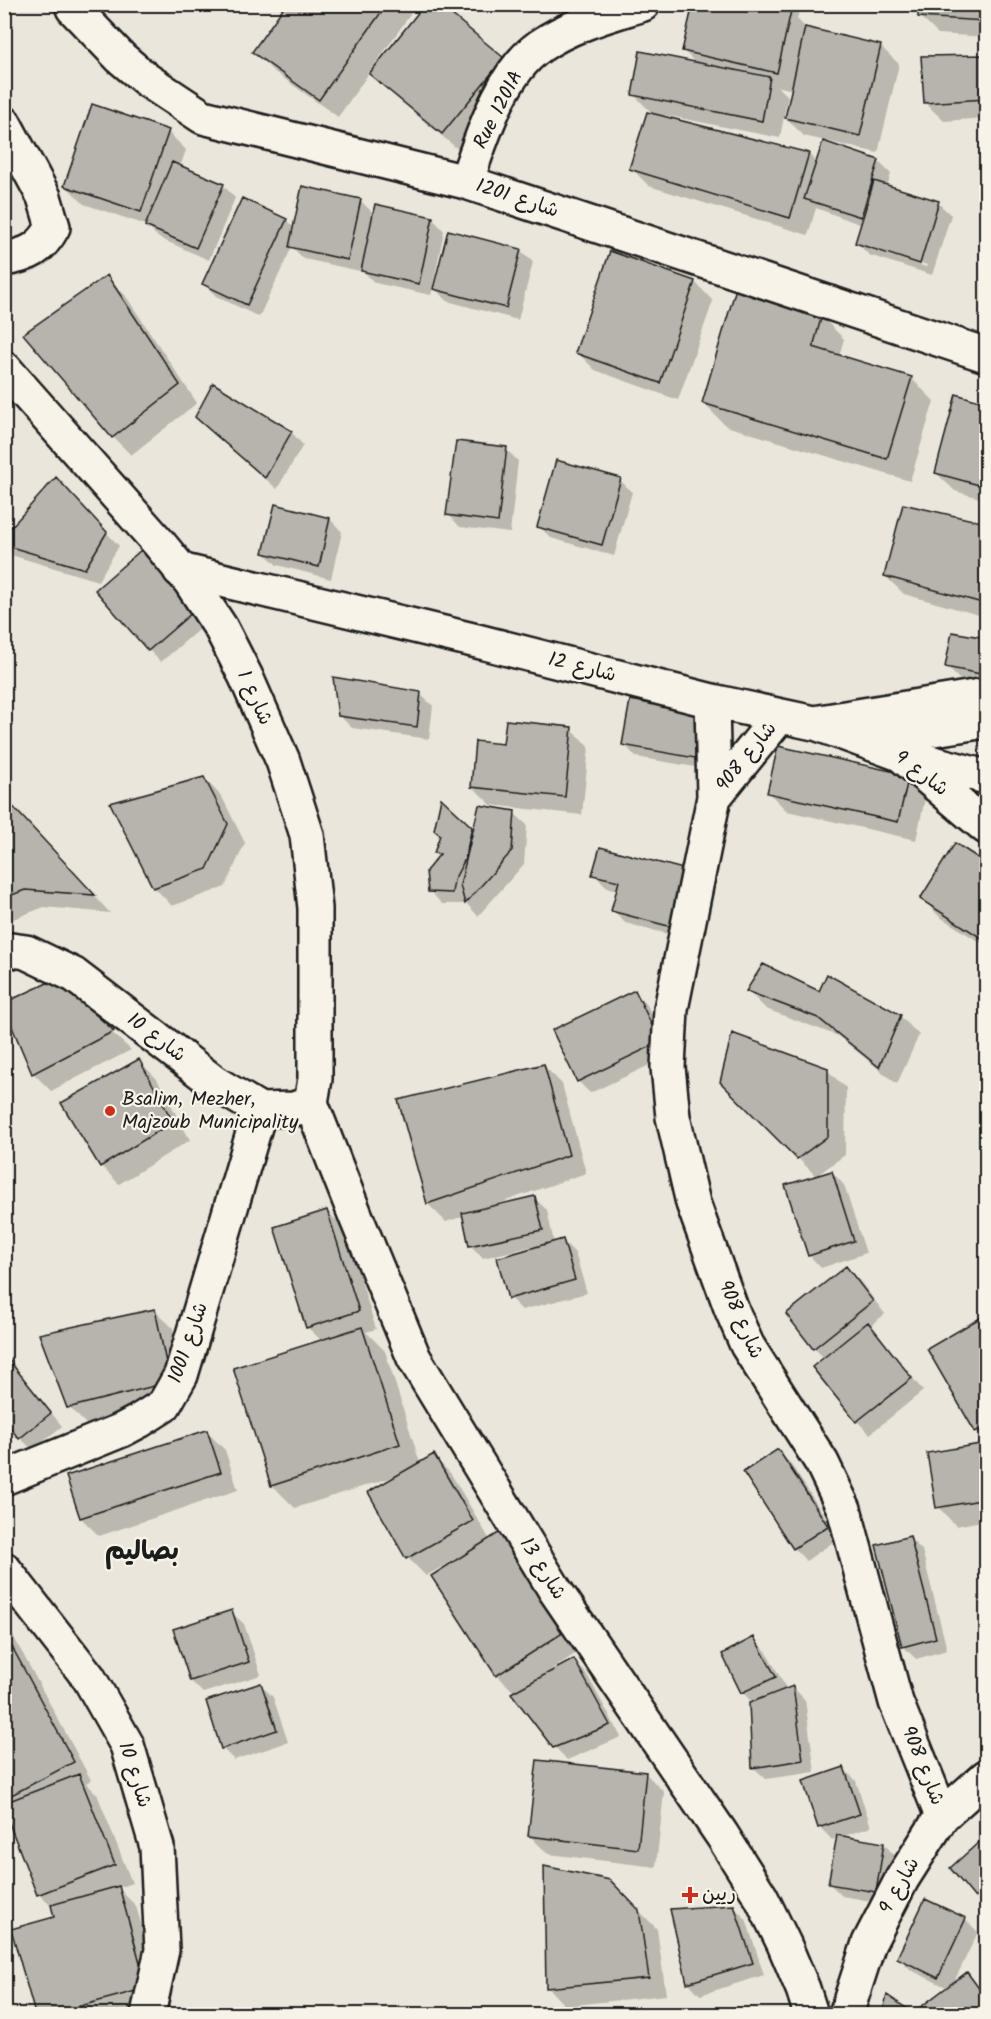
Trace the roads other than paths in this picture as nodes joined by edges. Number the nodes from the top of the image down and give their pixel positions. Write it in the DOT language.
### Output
graph roads {
  1 [pos="643,4"];
  2 [pos="73,8"];
  3 [pos="4,123"];
  4 [pos="466,182"];
  5 [pos="4,259"];
  6 [pos="987,355"];
  7 [pos="4,368"];
  8 [pos="180,570"];
  9 [pos="987,695"];
  10 [pos="712,702"];
  11 [pos="779,717"];
  12 [pos="987,721"];
  13 [pos="814,723"];
  14 [pos="847,734"];
  15 [pos="900,754"];
  16 [pos="987,777"];
  17 [pos="714,797"];
  18 [pos="987,826"];
  19 [pos="4,950"];
  20 [pos="311,1102"];
  21 [pos="260,1110"];
  22 [pos="4,1478"];
  23 [pos="4,1569"];
  24 [pos="987,1777"];
  25 [pos="942,1816"];
  26 [pos="148,2014"];
  27 [pos="811,2014"];
  28 [pos="846,2014"];
  1 -- 4 [label="street, Rue 1201A"];
  2 -- 4 [label="street, شارع 1201"];
  3 -- 5 [label="street"];
  4 -- 6 [label="street, شارع 1201"];
  7 -- 8 [label="street, شارع 1"];
  8 -- 10 [label="street, شارع 12"];
  8 -- 20 [label="street, شارع 1"];
  9 -- 13 [label="street, شارع 12"];
  10 -- 11 [label="street, شارع 12"];
  10 -- 17 [label="street, شارع 908"];
  11 -- 13 [label="street, شارع 12"];
  11 -- 17 [label="street, شارع 908"];
  12 -- 14 [label="street"];
  13 -- 14 [label="street, شارع 9"];
  14 -- 15 [label="street, شارع 9"];
  15 -- 16 [label="street"];
  15 -- 18 [label="street, شارع 9"];
  17 -- 25 [label="street, شارع 908"];
  19 -- 21 [label="street, شارع 10"];
  20 -- 21 [label="street"];
  20 -- 27 [label="street, شارع 13"];
  21 -- 22 [label="street, شارع 1001"];
  23 -- 26 [label="street, شارع 10"];
  24 -- 25 [label="street, شارع 9"];
  25 -- 28 [label="street, شارع 9"];
}
